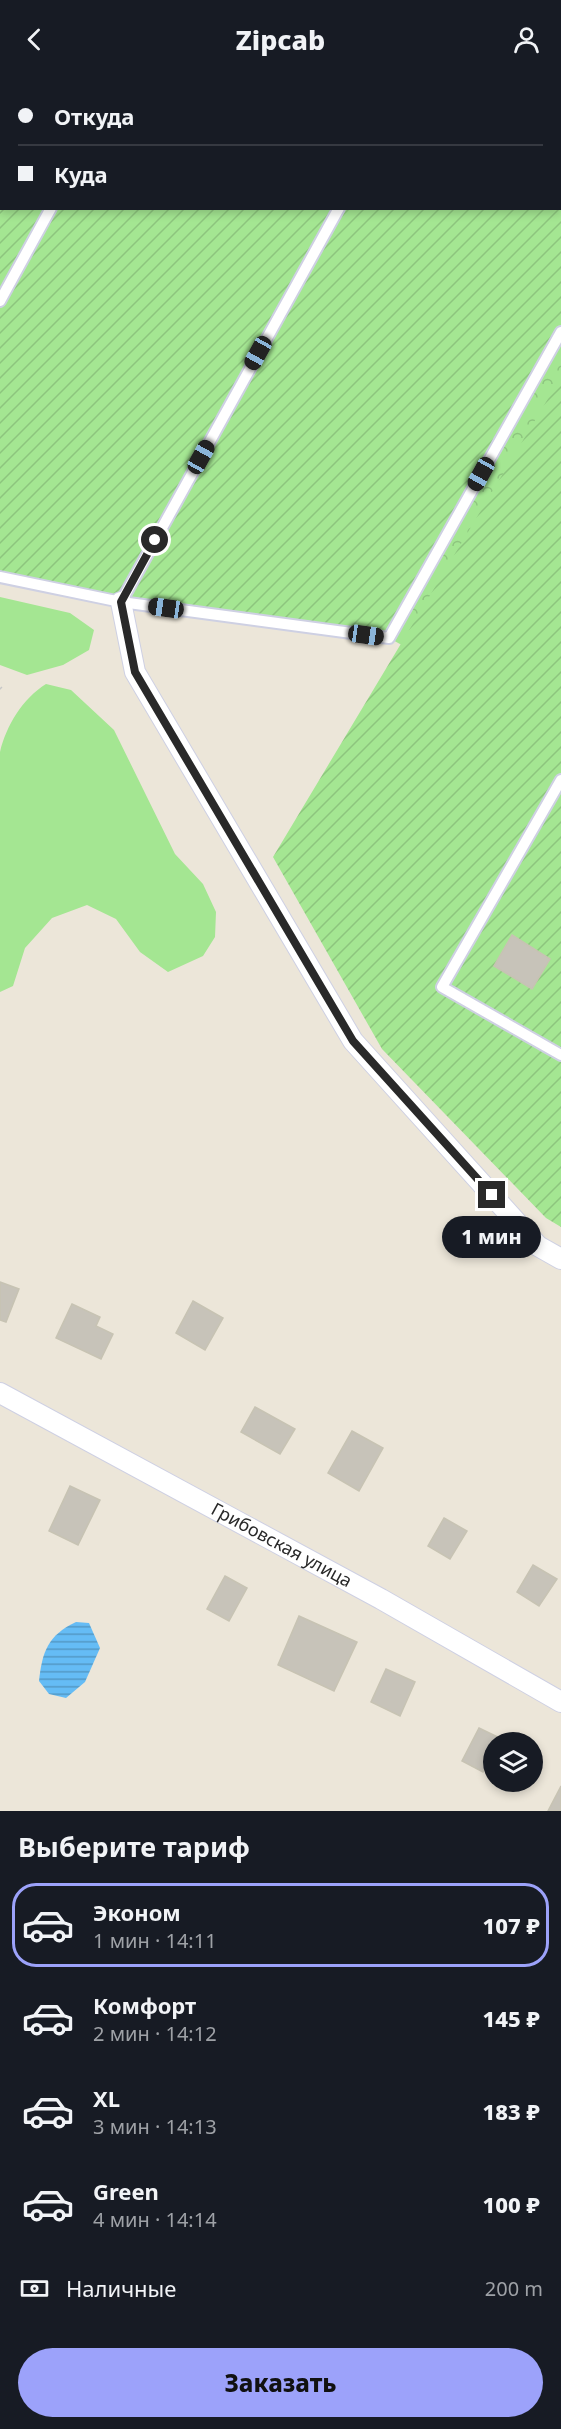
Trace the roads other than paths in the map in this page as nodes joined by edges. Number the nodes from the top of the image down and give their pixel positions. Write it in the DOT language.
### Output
graph roads {
  1 [pos="50,210"];
  2 [pos="338,210"];
  3 [pos="0,301"];
  4 [pos="561,332"];
  5 [pos="0,577"];
  6 [pos="121,602"];
  7 [pos="561,780"];
  8 [pos="561,1055"];
  9 [pos="561,1259"];
  10 [pos="0,1393"];
  11 [pos="561,1702"];
  1 -- 3 [label="lane"];
  2 -- 6 [label="lane"];
  4 -- 6 [label="lane"];
  5 -- 6 [label="lane"];
  6 -- 9 [label="street"];
  7 -- 8 [label="lane"];
  10 -- 11 [label="street, Грибовская улица"];
}
